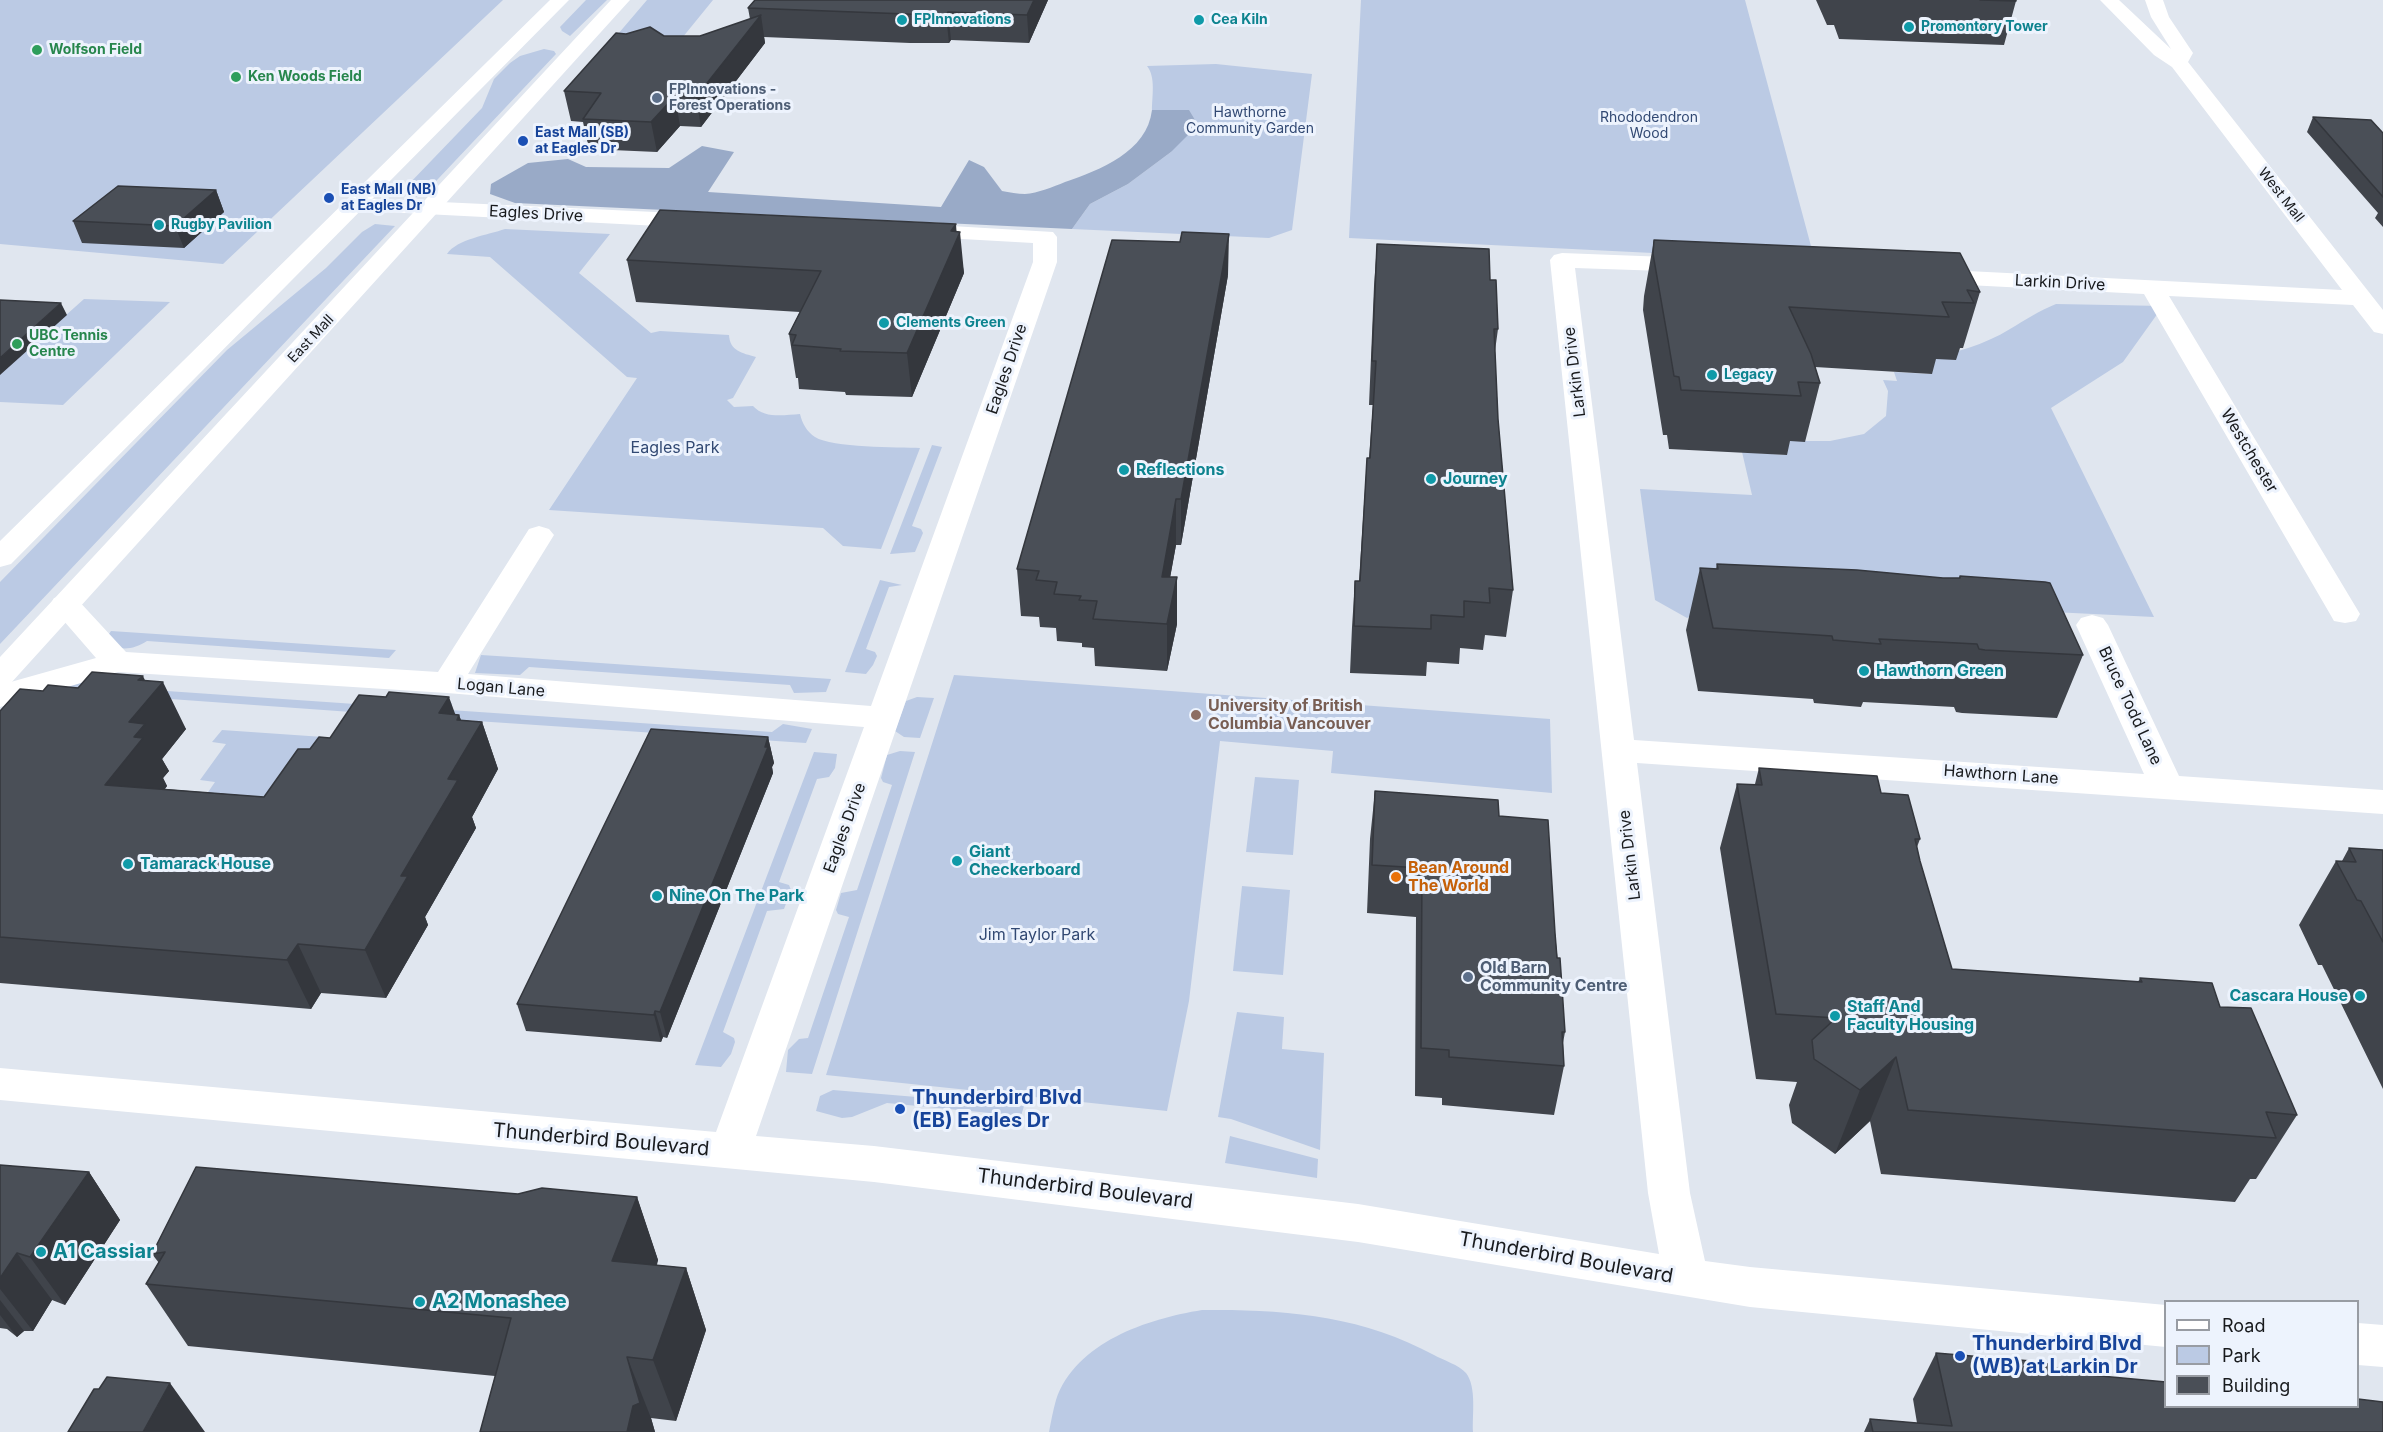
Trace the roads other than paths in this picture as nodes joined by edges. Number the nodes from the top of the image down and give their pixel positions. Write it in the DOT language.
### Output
graph roads {
  1 [pos="560,0"];
  2 [pos="621,0"];
  3 [pos="2109,0"];
  4 [pos="2154,0"];
  5 [pos="2179,63"];
  6 [pos="355,205"];
  7 [pos="432,209"];
  8 [pos="723,222"];
  9 [pos="890,230"];
  10 [pos="1711,266"];
  11 [pos="1905,275"];
  12 [pos="2152,287"];
  13 [pos="2360,298"];
  14 [pos="2383,327"];
  15 [pos="539,535"];
  16 [pos="0,558"];
  17 [pos="65,605"];
  18 [pos="2345,614"];
  19 [pos="2092,625"];
  20 [pos="117,662"];
  21 [pos="0,676"];
  22 [pos="447,684"];
  23 [pos="0,696"];
  24 [pos="884,718"];
  25 [pos="1618,750"];
  26 [pos="2168,786"];
  27 [pos="2383,802"];
  28 [pos="0,1084"];
  29 [pos="730,1151"];
  30 [pos="1686,1278"];
  31 [pos="2164,1326"];
  32 [pos="2359,1344"];
  33 [pos="2383,1346"];
  1 -- 6 [label="street"];
  2 -- 7 [label="street, East Mall"];
  3 -- 5 [label="street, West Mall"];
  4 -- 5 [label="street, West Mall"];
  5 -- 13 [label="street, West Mall"];
  6 -- 7 [label="street, Eagles Drive"];
  6 -- 16 [label="street"];
  7 -- 8 [label="street, Eagles Drive"];
  7 -- 17 [label="street, East Mall"];
  9 -- 24 [label="street, Eagles Drive"];
  10 -- 25 [label="street, Larkin Drive"];
  11 -- 12 [label="street, Larkin Drive"];
  12 -- 13 [label="street, Larkin Drive"];
  12 -- 18 [label="street, Westchester"];
  13 -- 14 [label="street, West Mall"];
  15 -- 22 [label="street"];
  17 -- 20 [label="street"];
  17 -- 21 [label="street, East Mall"];
  19 -- 26 [label="street, Bruce Todd Lane"];
  20 -- 22 [label="street, Logan Lane"];
  20 -- 23 [label="street, Logan Lane"];
  22 -- 24 [label="street, Logan Lane"];
  24 -- 29 [label="street, Eagles Drive"];
  25 -- 26 [label="street, Hawthorn Lane"];
  25 -- 30 [label="street, Larkin Drive"];
  26 -- 27 [label="street, Hawthorn Lane"];
  28 -- 29 [label="street, Thunderbird Boulevard"];
  29 -- 30 [label="street, Thunderbird Boulevard"];
  30 -- 31 [label="street, Thunderbird Boulevard"];
  32 -- 33 [label="street"];
}
